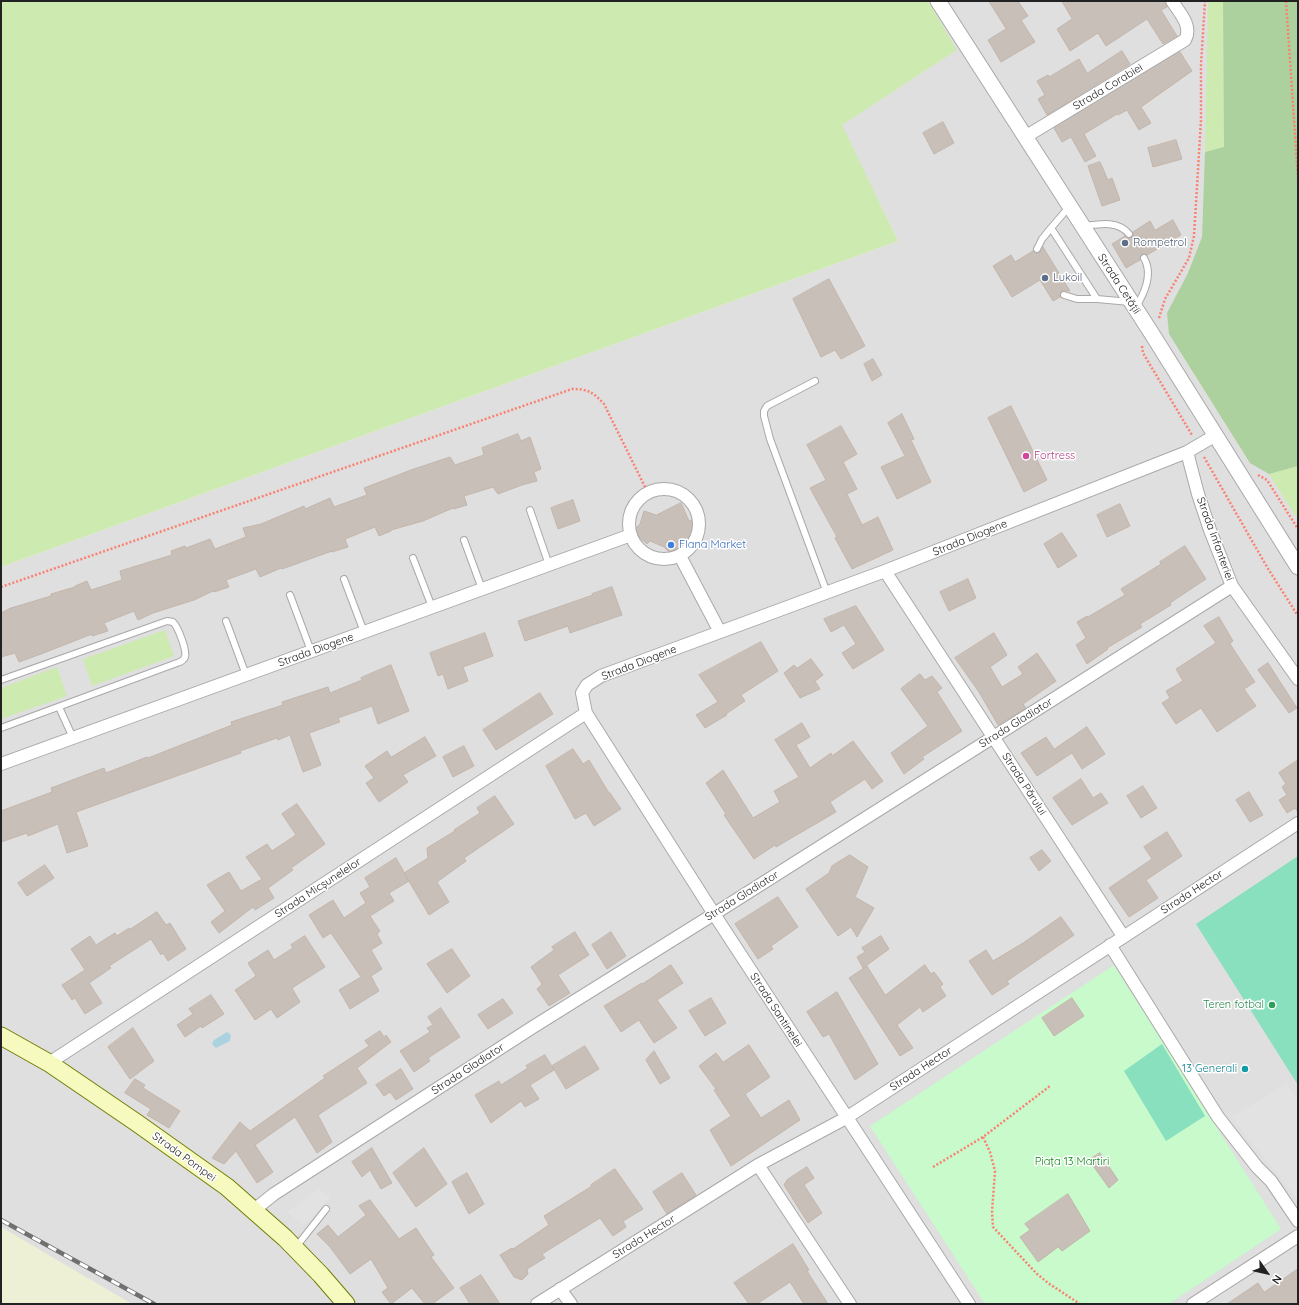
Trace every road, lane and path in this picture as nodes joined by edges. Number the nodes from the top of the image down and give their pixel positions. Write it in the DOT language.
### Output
graph roads {
  1 [pos="1172,1"];
  2 [pos="1205,1"];
  3 [pos="1286,1"];
  4 [pos="944,3"];
  5 [pos="1025,137"];
  6 [pos="1298,178"];
  7 [pos="1069,207"];
  8 [pos="1082,227"];
  9 [pos="1051,228"];
  10 [pos="1129,234"];
  11 [pos="1037,249"];
  12 [pos="1144,258"];
  13 [pos="1064,295"];
  14 [pos="1097,299"];
  15 [pos="1133,305"];
  16 [pos="1152,334"];
  17 [pos="815,381"];
  18 [pos="1216,435"];
  19 [pos="1199,446"];
  20 [pos="1187,452"];
  21 [pos="648,493"];
  22 [pos="530,510"];
  23 [pos="631,535"];
  24 [pos="464,540"];
  25 [pos="680,556"];
  26 [pos="413,558"];
  27 [pos="550,565"];
  28 [pos="1298,567"];
  29 [pos="885,572"];
  30 [pos="344,579"];
  31 [pos="1232,586"];
  32 [pos="1,587"];
  33 [pos="482,589"];
  34 [pos="827,593"];
  35 [pos="290,595"];
  36 [pos="432,607"];
  37 [pos="1298,616"];
  38 [pos="226,621"];
  39 [pos="364,632"];
  40 [pos="720,632"];
  41 [pos="311,651"];
  42 [pos="246,675"];
  43 [pos="1298,679"];
  44 [pos="1,680"];
  45 [pos="60,707"];
  46 [pos="586,713"];
  47 [pos="1,728"];
  48 [pos="993,737"];
  49 [pos="73,738"];
  50 [pos="1,764"];
  51 [pos="1298,823"];
  52 [pos="714,914"];
  53 [pos="1123,936"];
  54 [pos="1110,945"];
  55 [pos="1,1036"];
  56 [pos="50,1064"];
  57 [pos="1050,1086"];
  58 [pos="846,1118"];
  59 [pos="983,1136"];
  60 [pos="758,1165"];
  61 [pos="933,1167"];
  62 [pos="326,1209"];
  63 [pos="254,1210"];
  64 [pos="1298,1221"];
  65 [pos="1298,1236"];
  66 [pos="296,1248"];
  67 [pos="560,1289"];
  68 [pos="346,1304"];
  69 [pos="536,1304"];
  70 [pos="571,1304"];
  71 [pos="850,1304"];
  72 [pos="969,1304"];
  73 [pos="1080,1304"];
  74 [pos="1193,1304"];
  1 -- 5 [label="street, Strada Corabiei"];
  2 -- 16 [label="path"];
  3 -- 6 [label="path"];
  4 -- 5 [label="street, Strada Cetății"];
  5 -- 7 [label="street, Strada Cetății"];
  7 -- 8 [label="street, Strada Cetății"];
  7 -- 9 [label="lane"];
  8 -- 10 [label="lane"];
  8 -- 15 [label="street, Strada Cetății"];
  9 -- 11 [label="lane"];
  9 -- 14 [label="lane"];
  12 -- 15 [label="lane"];
  13 -- 14 [label="lane"];
  14 -- 15 [label="lane"];
  15 -- 16 [label="street, Strada Cetății"];
  16 -- 18 [label="street, Strada Cetății"];
  16 -- 19 [label="path"];
  17 -- 34 [label="lane"];
  18 -- 19 [label="street, Strada Diogene"];
  18 -- 28 [label="street, Strada Cetății"];
  19 -- 20 [label="street, Strada Diogene"];
  19 -- 37 [label="path"];
  20 -- 29 [label="street, Strada Diogene"];
  20 -- 31 [label="street, Strada Infanteriei"];
  21 -- 23 [label="street"];
  21 -- 25 [label="street"];
  21 -- 32 [label="path"];
  22 -- 27 [label="lane"];
  23 -- 25 [label="street"];
  23 -- 27 [label="street, Strada Diogene"];
  24 -- 33 [label="lane"];
  25 -- 40 [label="street"];
  26 -- 36 [label="lane"];
  27 -- 33 [label="street, Strada Diogene"];
  29 -- 34 [label="street, Strada Diogene"];
  29 -- 48 [label="street, Strada Părului"];
  30 -- 39 [label="lane"];
  31 -- 43 [label="street, Strada Infanteriei"];
  31 -- 48 [label="street, Strada Gladiator"];
  33 -- 36 [label="street, Strada Diogene"];
  34 -- 40 [label="street, Strada Diogene"];
  35 -- 41 [label="lane"];
  36 -- 39 [label="street, Strada Diogene"];
  38 -- 42 [label="lane"];
  39 -- 41 [label="street, Strada Diogene"];
  40 -- 46 [label="street, Strada Diogene"];
  41 -- 42 [label="street, Strada Diogene"];
  42 -- 49 [label="street, Strada Diogene"];
  44 -- 45 [label="lane"];
  45 -- 47 [label="lane"];
  45 -- 49 [label="lane"];
  46 -- 52 [label="street, Strada Santinelei"];
  46 -- 56 [label="street, Strada Micșunelelor"];
  48 -- 52 [label="street, Strada Gladiator"];
  48 -- 53 [label="street, Strada Părului"];
  49 -- 50 [label="street, Strada Diogene"];
  51 -- 53 [label="street, Strada Hector"];
  52 -- 58 [label="street, Strada Santinelei"];
  52 -- 63 [label="street, Strada Gladiator"];
  53 -- 54 [label="street, Strada Hector"];
  54 -- 58 [label="street, Strada Hector"];
  54 -- 64 [label="street"];
  55 -- 56 [label="main road, Strada Pompei"];
  56 -- 63 [label="main road, Strada Pompei"];
  57 -- 59 [label="path"];
  58 -- 60 [label="street, Strada Hector"];
  58 -- 72 [label="street, Strada Santinelei"];
  59 -- 61 [label="path"];
  59 -- 73 [label="path"];
  60 -- 67 [label="street, Strada Hector"];
  60 -- 71 [label="street"];
  62 -- 66 [label="lane"];
  63 -- 66 [label="main road, Strada Pompei"];
  65 -- 74 [label="street"];
  66 -- 68 [label="main road, Strada Pompei"];
  67 -- 69 [label="street, Strada Hector"];
  67 -- 70 [label="street"];
}
